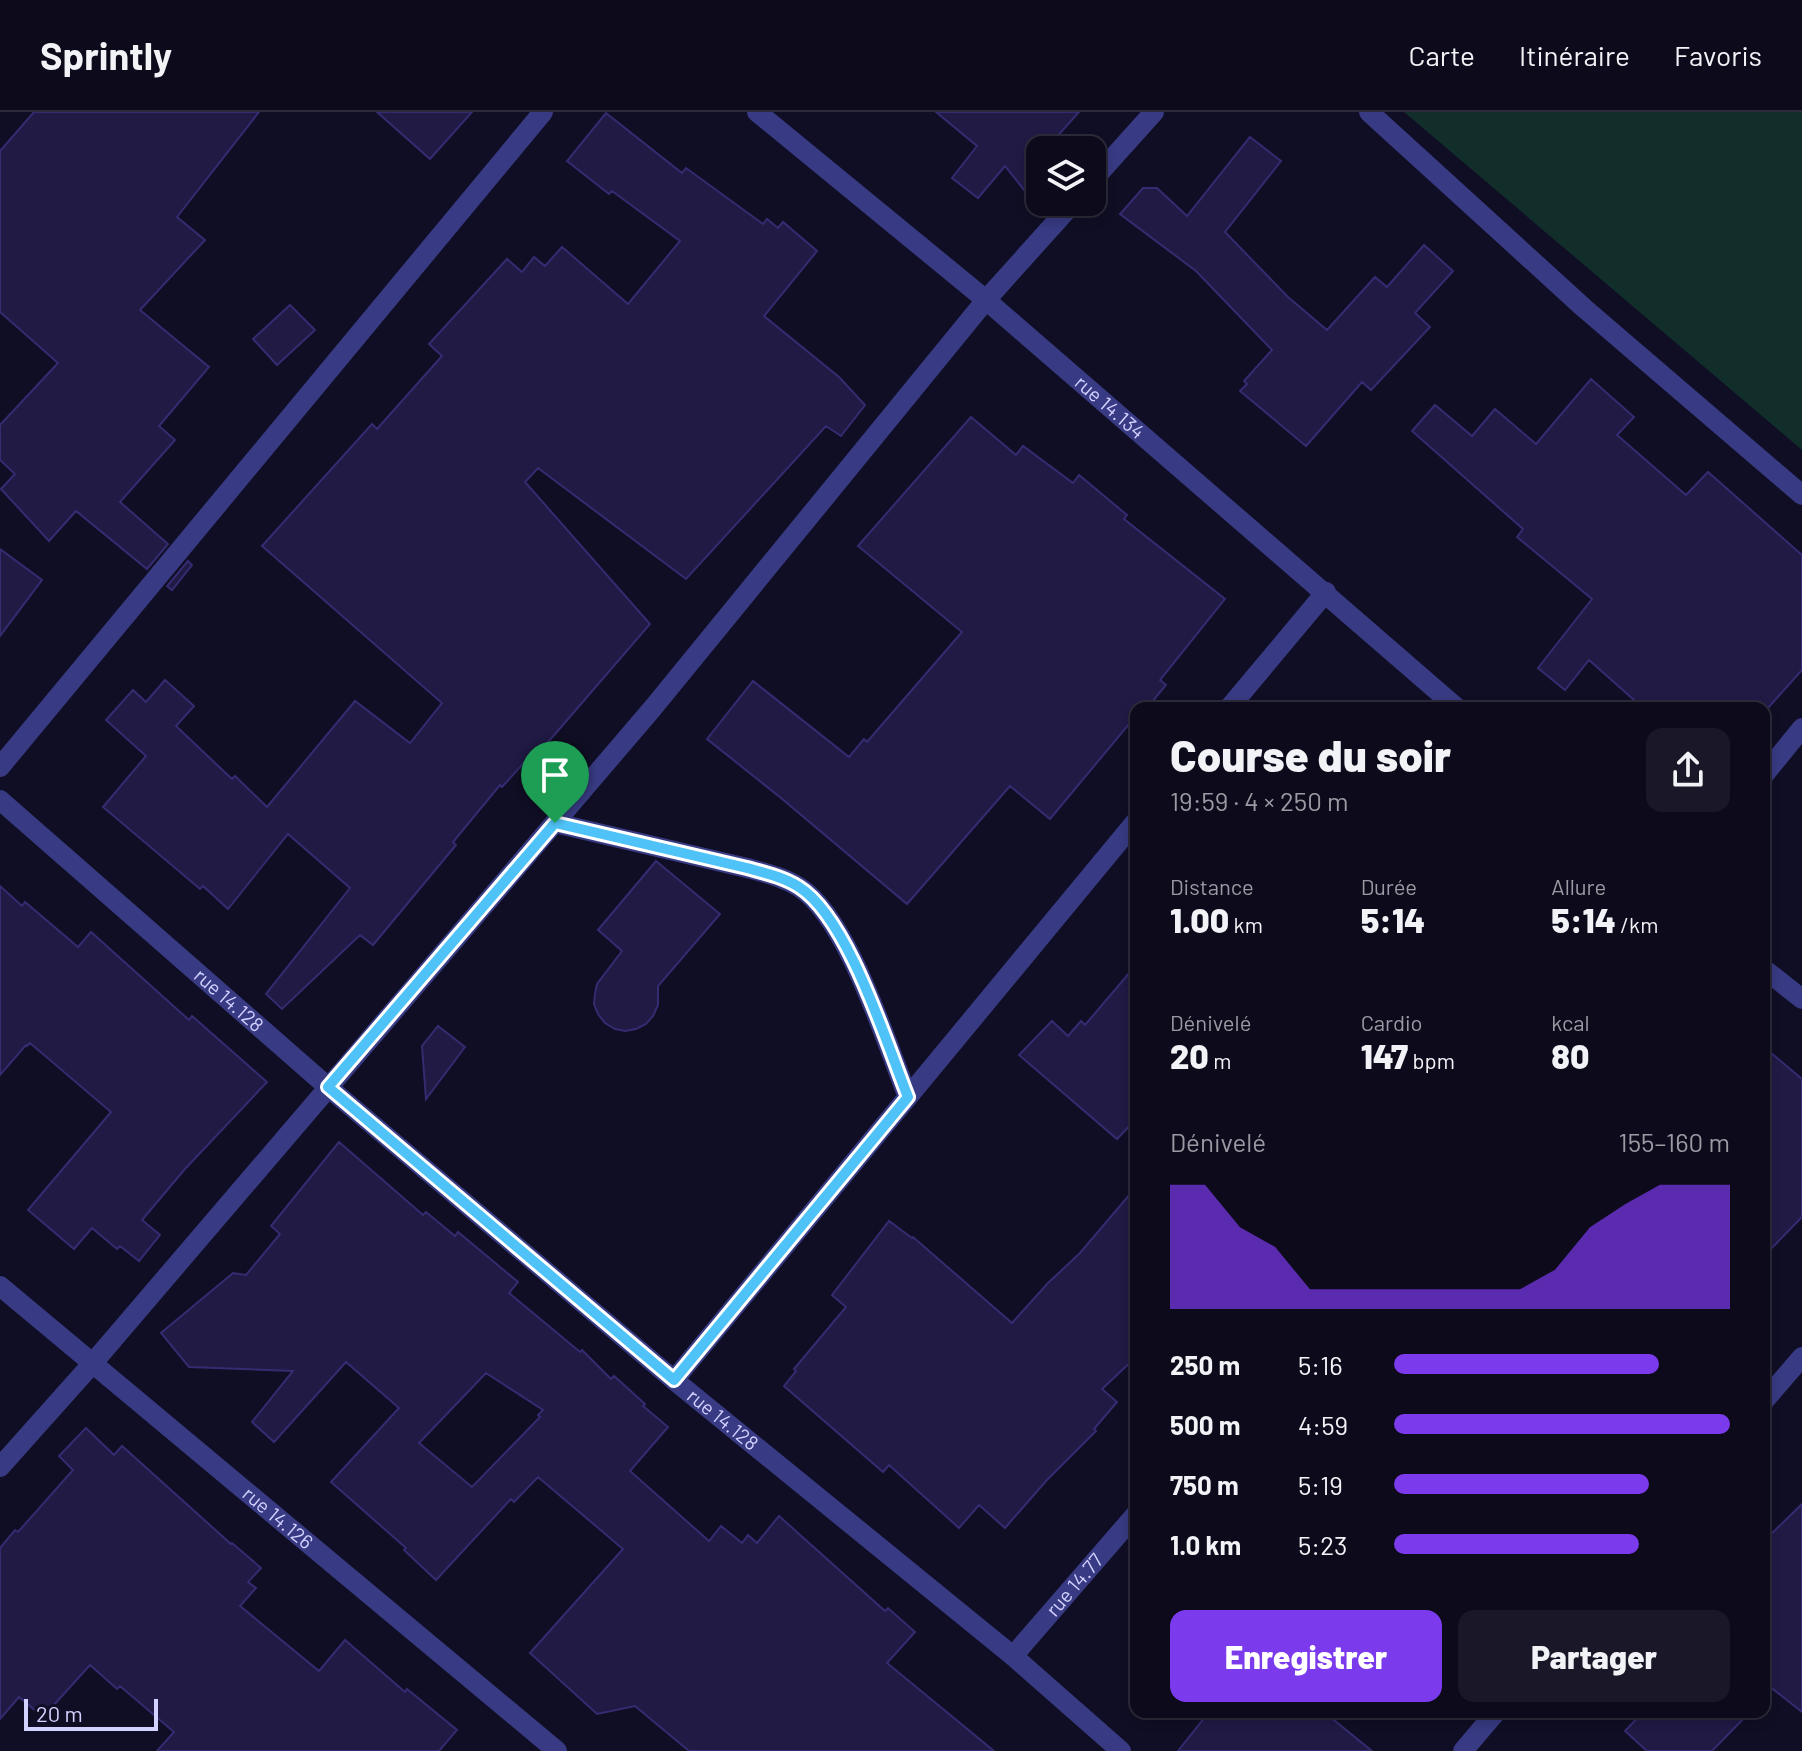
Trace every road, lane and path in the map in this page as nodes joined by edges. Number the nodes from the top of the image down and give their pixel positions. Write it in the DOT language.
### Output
graph roads {
  1 [pos="543,112"];
  2 [pos="757,112"];
  3 [pos="1154,112"];
  4 [pos="1369,112"];
  5 [pos="1106,165"];
  6 [pos="1061,216"];
  7 [pos="986,300"];
  8 [pos="1802,495"];
  9 [pos="1326,592"];
  10 [pos="1234,702"];
  11 [pos="1450,702"];
  12 [pos="1802,728"];
  13 [pos="0,767"];
  14 [pos="1770,768"];
  15 [pos="0,800"];
  16 [pos="555,823"];
  17 [pos="1130,828"];
  18 [pos="1770,974"];
  19 [pos="1802,999"];
  20 [pos="328,1087"];
  21 [pos="908,1097"];
  22 [pos="0,1286"];
  23 [pos="1802,1357"];
  24 [pos="92,1364"];
  25 [pos="674,1380"];
  26 [pos="1770,1394"];
  27 [pos="0,1467"];
  28 [pos="1130,1521"];
  29 [pos="1013,1656"];
  30 [pos="1491,1718"];
  31 [pos="557,1751"];
  32 [pos="1121,1751"];
  33 [pos="1463,1751"];
  1 -- 13 [label="street"];
  2 -- 7 [label="street, rue 14.134"];
  3 -- 5 [label="street"];
  4 -- 8 [label="street"];
  6 -- 7 [label="street"];
  7 -- 9 [label="street, rue 14.134"];
  7 -- 16 [label="street"];
  9 -- 10 [label="street"];
  9 -- 11 [label="street, rue 14.134"];
  12 -- 14 [label="street"];
  15 -- 20 [label="street, rue 14.128"];
  16 -- 20 [label="street"];
  16 -- 21 [label="street"];
  17 -- 21 [label="street"];
  18 -- 19 [label="street"];
  20 -- 24 [label="street"];
  20 -- 25 [label="street, rue 14.128"];
  21 -- 25 [label="street"];
  22 -- 24 [label="street, rue 14.126"];
  23 -- 26 [label="street"];
  24 -- 27 [label="street"];
  24 -- 31 [label="street, rue 14.126"];
  25 -- 29 [label="street, rue 14.128"];
  28 -- 29 [label="street, rue 14.77"];
  29 -- 32 [label="street, rue 14.128"];
  30 -- 33 [label="street"];
}
